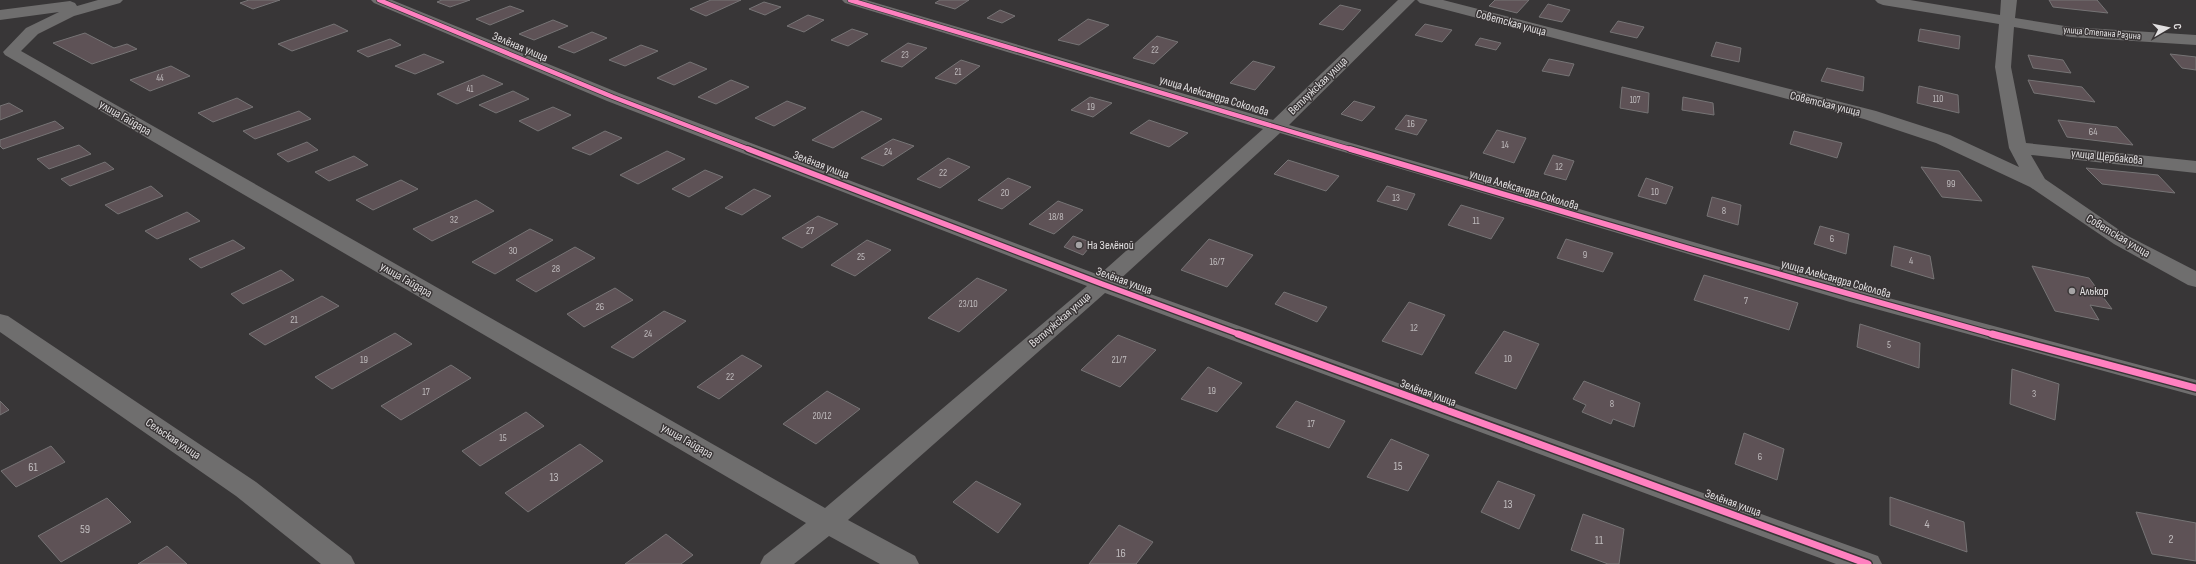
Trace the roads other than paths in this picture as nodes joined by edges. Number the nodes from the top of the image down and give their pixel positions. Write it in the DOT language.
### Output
graph roads {
  1 [pos="114,0"];
  2 [pos="379,0"];
  3 [pos="850,0"];
  4 [pos="1407,0"];
  5 [pos="1425,0"];
  6 [pos="1883,0"];
  7 [pos="2009,0"];
  8 [pos="0,15"];
  9 [pos="2008,20"];
  10 [pos="2196,40"];
  11 [pos="1277,126"];
  12 [pos="2018,148"];
  13 [pos="2196,166"];
  14 [pos="2037,183"];
  15 [pos="2196,280"];
  16 [pos="1102,284"];
  17 [pos="0,321"];
  18 [pos="2196,388"];
  19 [pos="827,522"];
  20 [pos="341,564"];
  21 [pos="774,564"];
  22 [pos="905,564"];
  23 [pos="1868,564"];
  1 -- 8 [label="street"];
  1 -- 19 [label="street, улица Гайдара"];
  2 -- 16 [label="street, Зелёная улица"];
  3 -- 11 [label="street, улица Александра Соколова"];
  4 -- 11 [label="street, Ветлужская улица"];
  5 -- 14 [label="street, Советская улица"];
  6 -- 9 [label="street, улица Степана Разина"];
  7 -- 9 [label="street"];
  9 -- 10 [label="street, улица Степана Разина"];
  9 -- 12 [label="street"];
  11 -- 16 [label="street, Ветлужская улица"];
  11 -- 18 [label="street, улица Александра Соколова"];
  12 -- 13 [label="street, улица Щербакова"];
  12 -- 14 [label="street"];
  14 -- 15 [label="street, Советская улица"];
  16 -- 19 [label="street, Ветлужская улица"];
  16 -- 23 [label="street, Зелёная улица"];
  17 -- 20 [label="street, Сельская улица"];
  19 -- 21 [label="street, Ветлужская улица"];
  19 -- 22 [label="street, улица Гайдара"];
}
